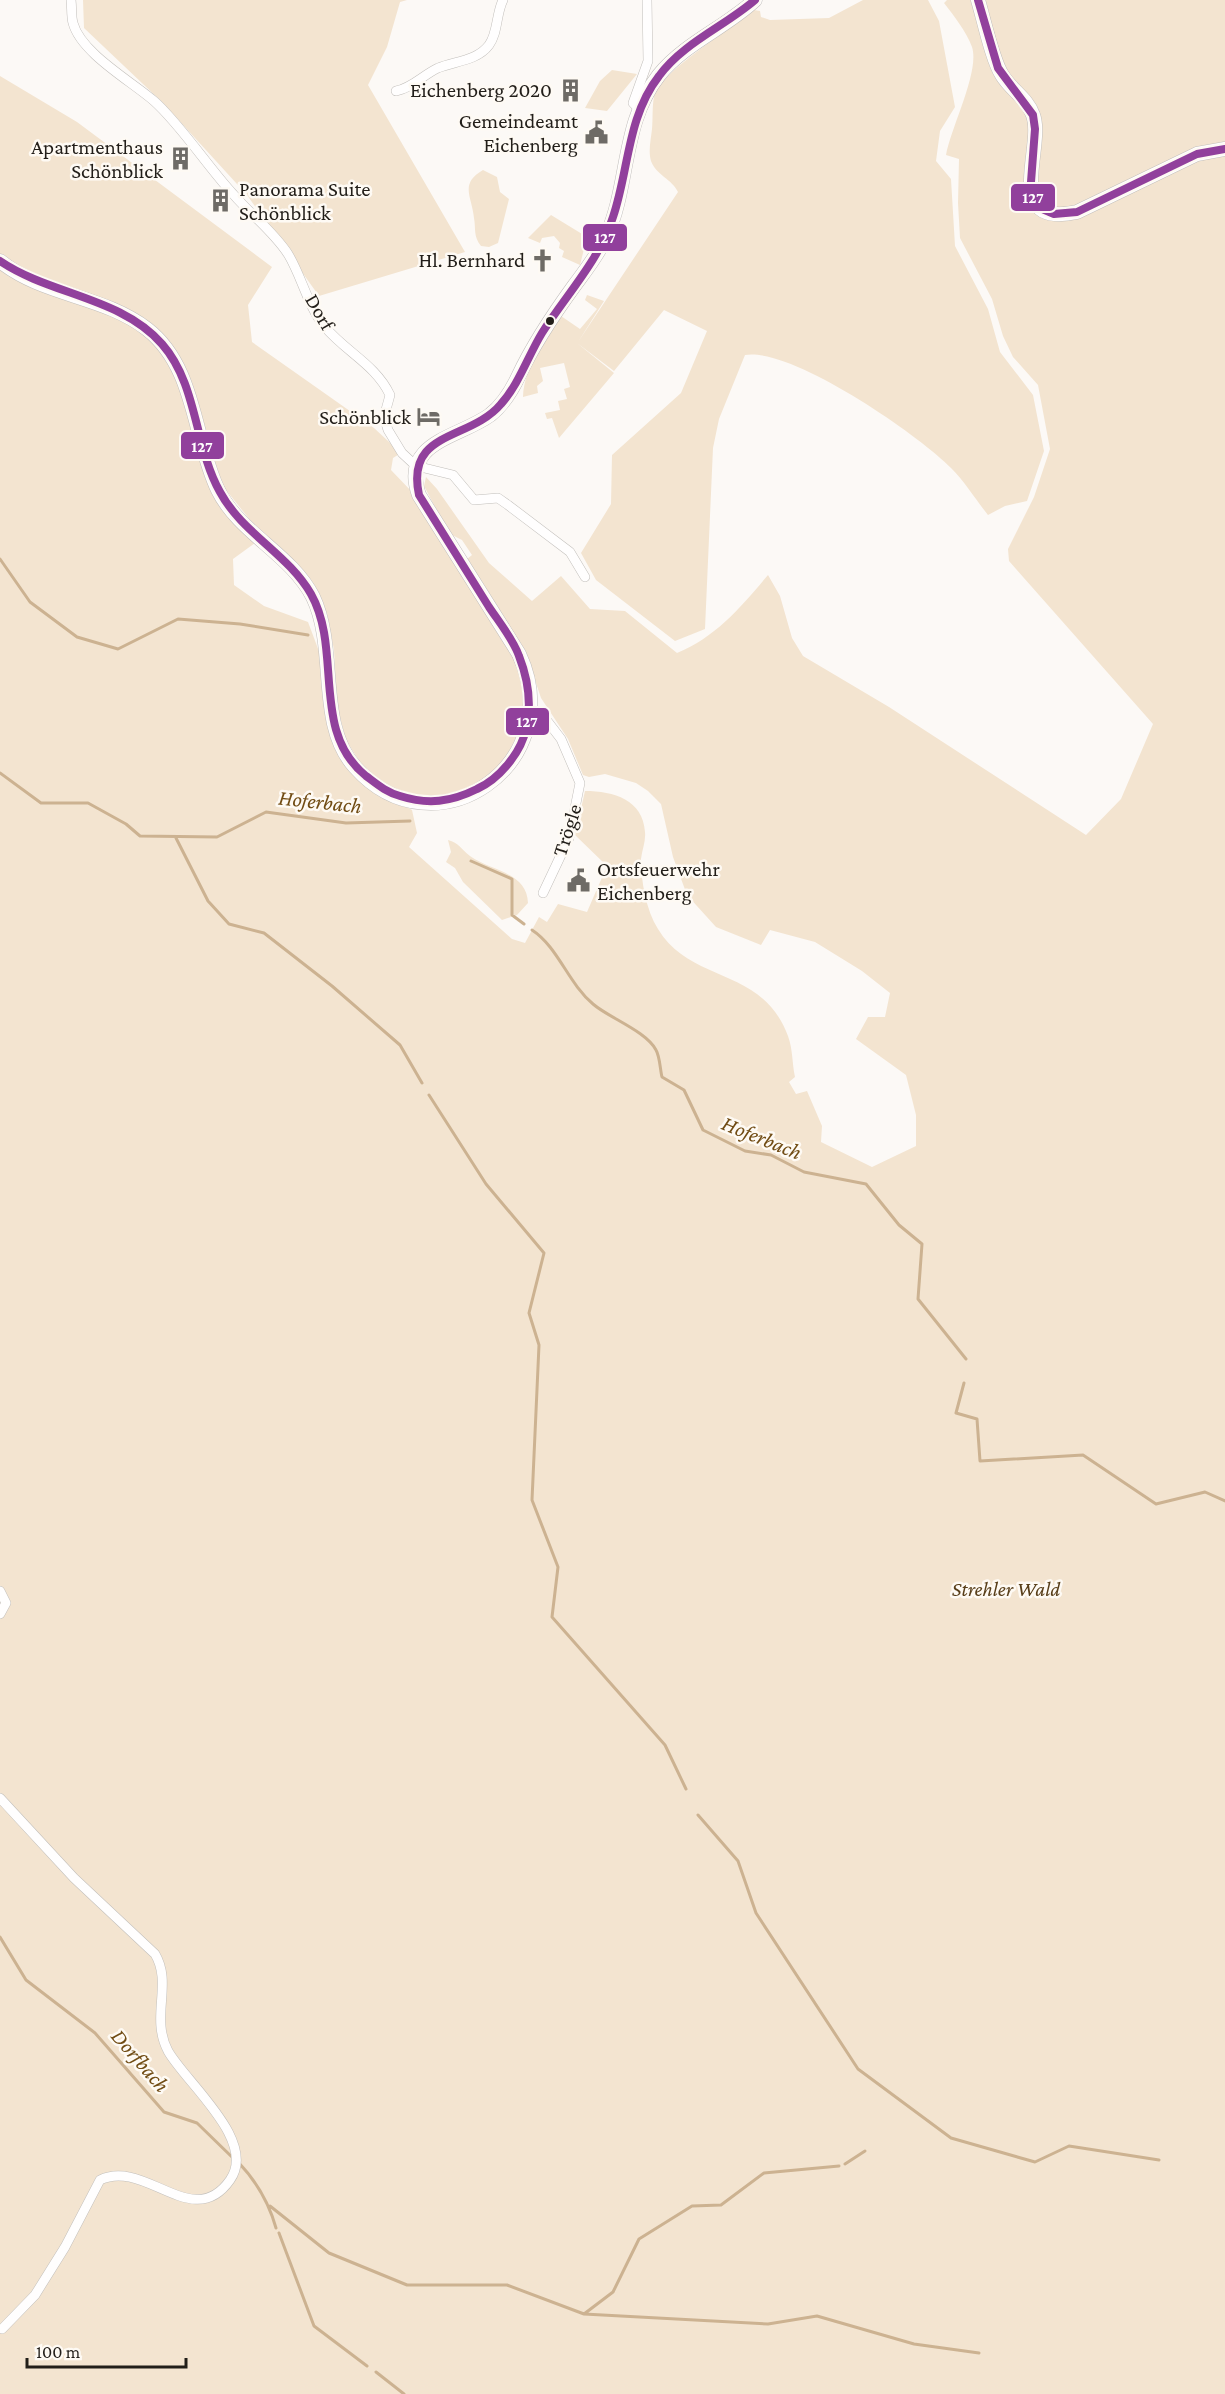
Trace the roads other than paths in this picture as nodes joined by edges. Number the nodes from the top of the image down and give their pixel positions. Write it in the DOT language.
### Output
graph roads {
  1 [pos="71,0"];
  2 [pos="504,0"];
  3 [pos="647,0"];
  4 [pos="754,0"];
  5 [pos="978,0"];
  6 [pos="396,91"];
  7 [pos="639,109"];
  8 [pos="1225,149"];
  9 [pos="0,261"];
  10 [pos="416,466"];
  11 [pos="585,577"];
  12 [pos="530,712"];
  13 [pos="543,893"];
  14 [pos="0,1591"];
  15 [pos="0,1614"];
  16 [pos="0,1798"];
  17 [pos="2,2328"];
  1 -- 10 [label="street, Dorf"];
  2 -- 6 [label="street"];
  3 -- 7 [label="street"];
  4 -- 7 [label="street"];
  5 -- 8 [label="street"];
  7 -- 10 [label="street"];
  9 -- 12 [label="street"];
  10 -- 11 [label="street"];
  10 -- 12 [label="street"];
  12 -- 13 [label="street, Trögle"];
  14 -- 15 [label="street"];
  16 -- 17 [label="street"];
}
